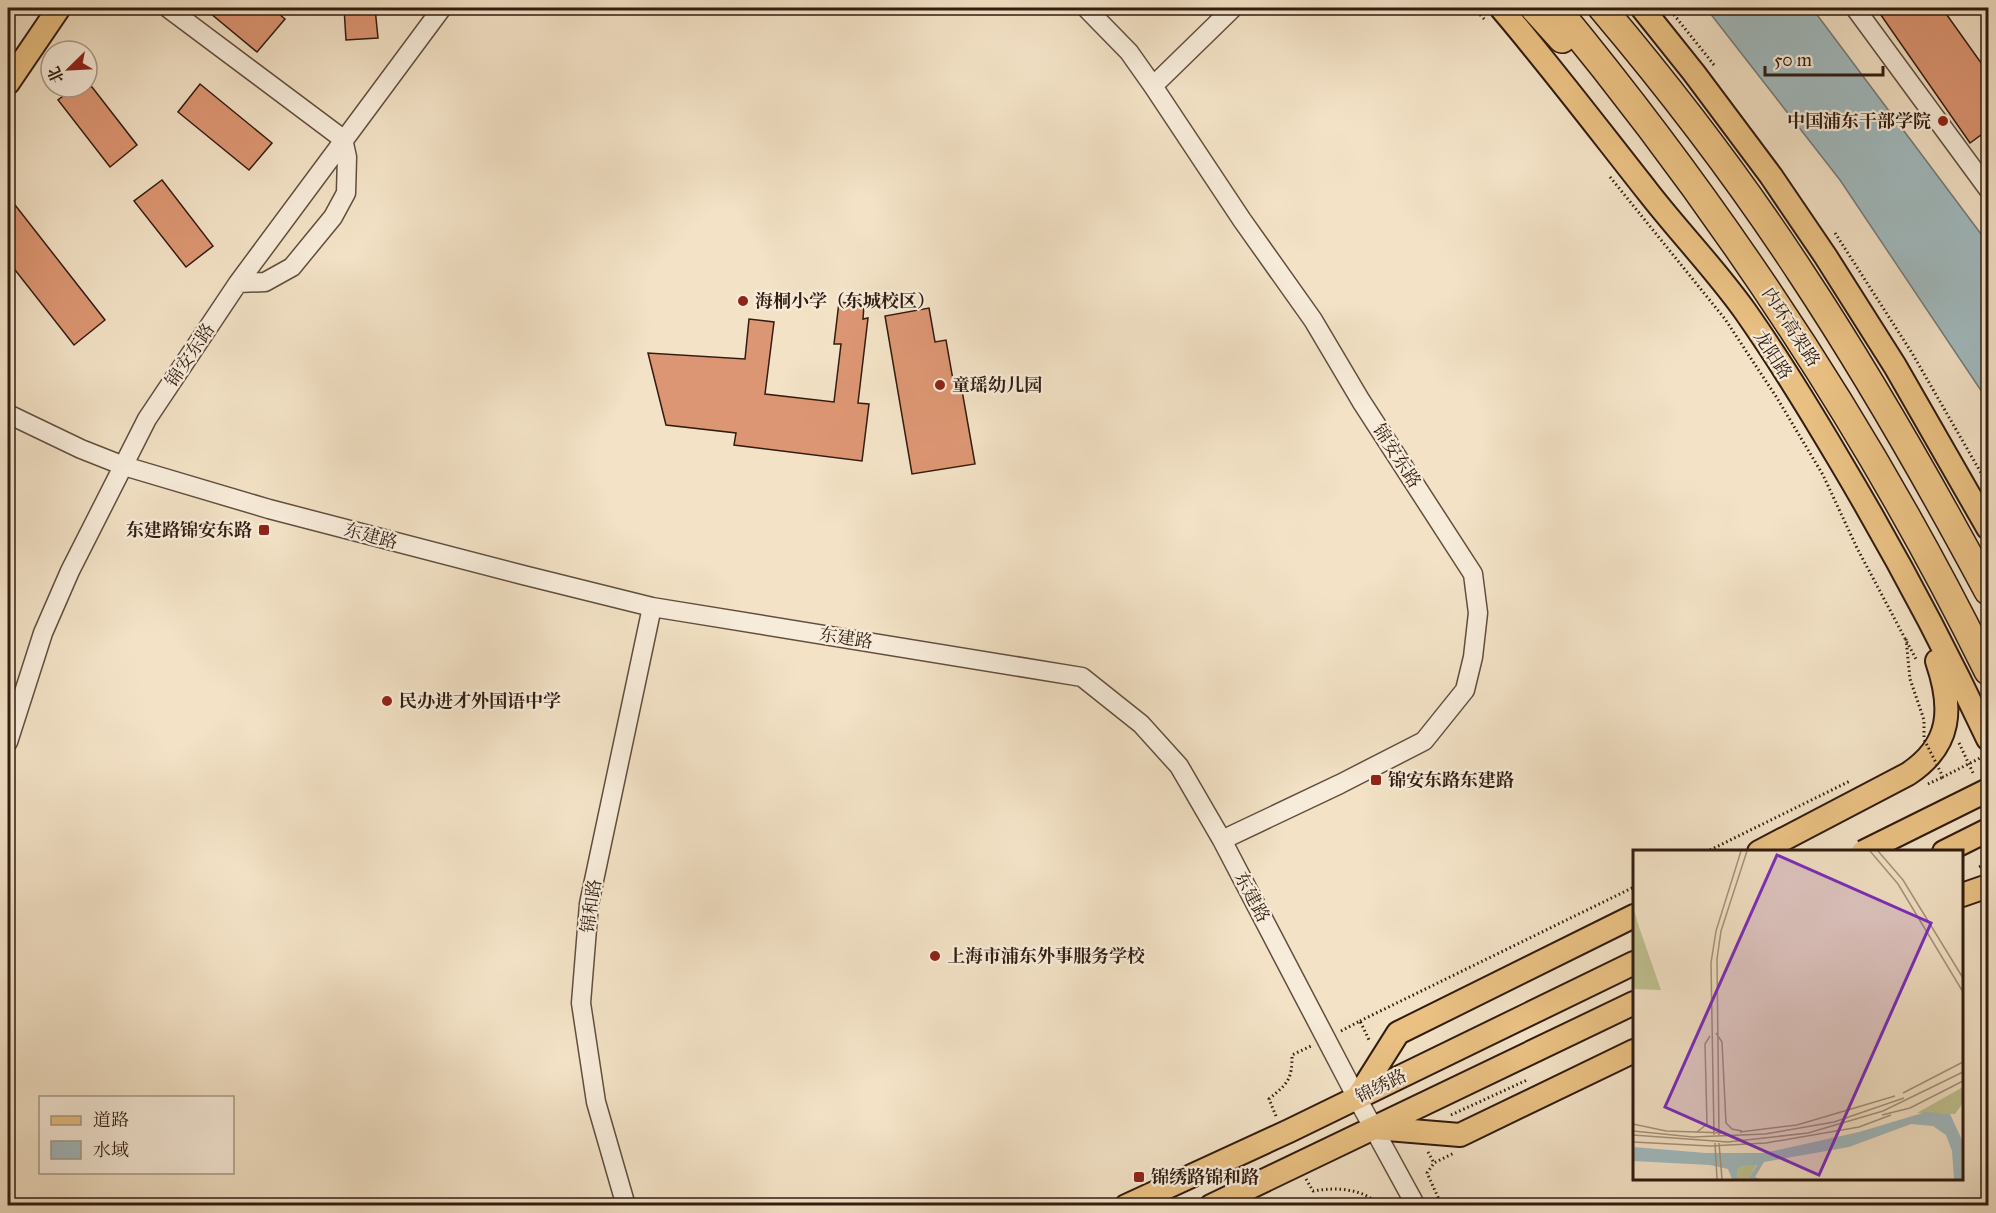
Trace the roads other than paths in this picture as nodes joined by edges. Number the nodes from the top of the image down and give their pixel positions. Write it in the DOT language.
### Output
graph roads {
  1 [pos="59,8"];
  2 [pos="168,8"];
  3 [pos="442,8"];
  4 [pos="1086,8"];
  5 [pos="1233,8"];
  6 [pos="1534,8"];
  7 [pos="1556,8"];
  8 [pos="1602,8"];
  9 [pos="1642,8"];
  10 [pos="1855,8"];
  11 [pos="1496,17"];
  12 [pos="8,83"];
  13 [pos="1153,86"];
  14 [pos="343,139"];
  15 [pos="1989,189"];
  16 [pos="1715,214"];
  17 [pos="238,283"];
  18 [pos="8,414"];
  19 [pos="124,466"];
  20 [pos="1877,526"];
  21 [pos="1989,528"];
  22 [pos="1989,591"];
  23 [pos="652,607"];
  24 [pos="1989,671"];
  25 [pos="1989,740"];
  26 [pos="8,742"];
  27 [pos="1982,783"];
  28 [pos="1989,830"];
  29 [pos="1222,840"];
  30 [pos="1763,850"];
  31 [pos="1866,850"];
  32 [pos="1948,850"];
  33 [pos="1986,875"];
  34 [pos="1963,894"];
  35 [pos="1633,917"];
  36 [pos="1633,964"];
  37 [pos="1633,1004"];
  38 [pos="1633,1053"];
  39 [pos="1357,1098"];
  40 [pos="1374,1128"];
  41 [pos="626,1206"];
  42 [pos="1126,1206"];
  43 [pos="1211,1206"];
  44 [pos="1416,1206"];
  1 -- 12 [label="main road"];
  2 -- 14 [label="street"];
  3 -- 14 [label="street, 锦安东路"];
  4 -- 13 [label="street, 锦安东路"];
  5 -- 13 [label="street"];
  6 -- 16 [label="highway"];
  7 -- 16 [label="highway, 内环高架路"];
  8 -- 22 [label="highway, 内环高架路"];
  9 -- 21 [label="main road"];
  10 -- 15 [label="street"];
  11 -- 20 [label="main road, 龙阳路"];
  13 -- 29 [label="street, 锦安东路"];
  14 -- 17 [label="street, 锦安东路"];
  14 -- 17 [label="street"];
  16 -- 24 [label="highway, 内环高架路"];
  17 -- 19 [label="street, 锦安东路"];
  18 -- 19 [label="street, 东建路"];
  19 -- 23 [label="street, 东建路"];
  19 -- 26 [label="street, 锦安东路"];
  20 -- 25 [label="main road, 龙阳路"];
  20 -- 30 [label="main road"];
  23 -- 29 [label="street, 东建路"];
  23 -- 41 [label="street, 锦和路"];
  27 -- 31 [label="main road, bridge"];
  28 -- 32 [label="main road"];
  29 -- 39 [label="street, 东建路"];
  33 -- 34 [label="main road"];
  35 -- 39 [label="main road"];
  36 -- 39 [label="main road, 锦绣路"];
  37 -- 40 [label="main road, 锦绣路"];
  38 -- 40 [label="main road"];
  39 -- 40 [label="street, 东建路"];
  39 -- 42 [label="main road, 锦绣路"];
  40 -- 43 [label="main road, 锦绣路"];
  40 -- 44 [label="street, 东建路"];
}
